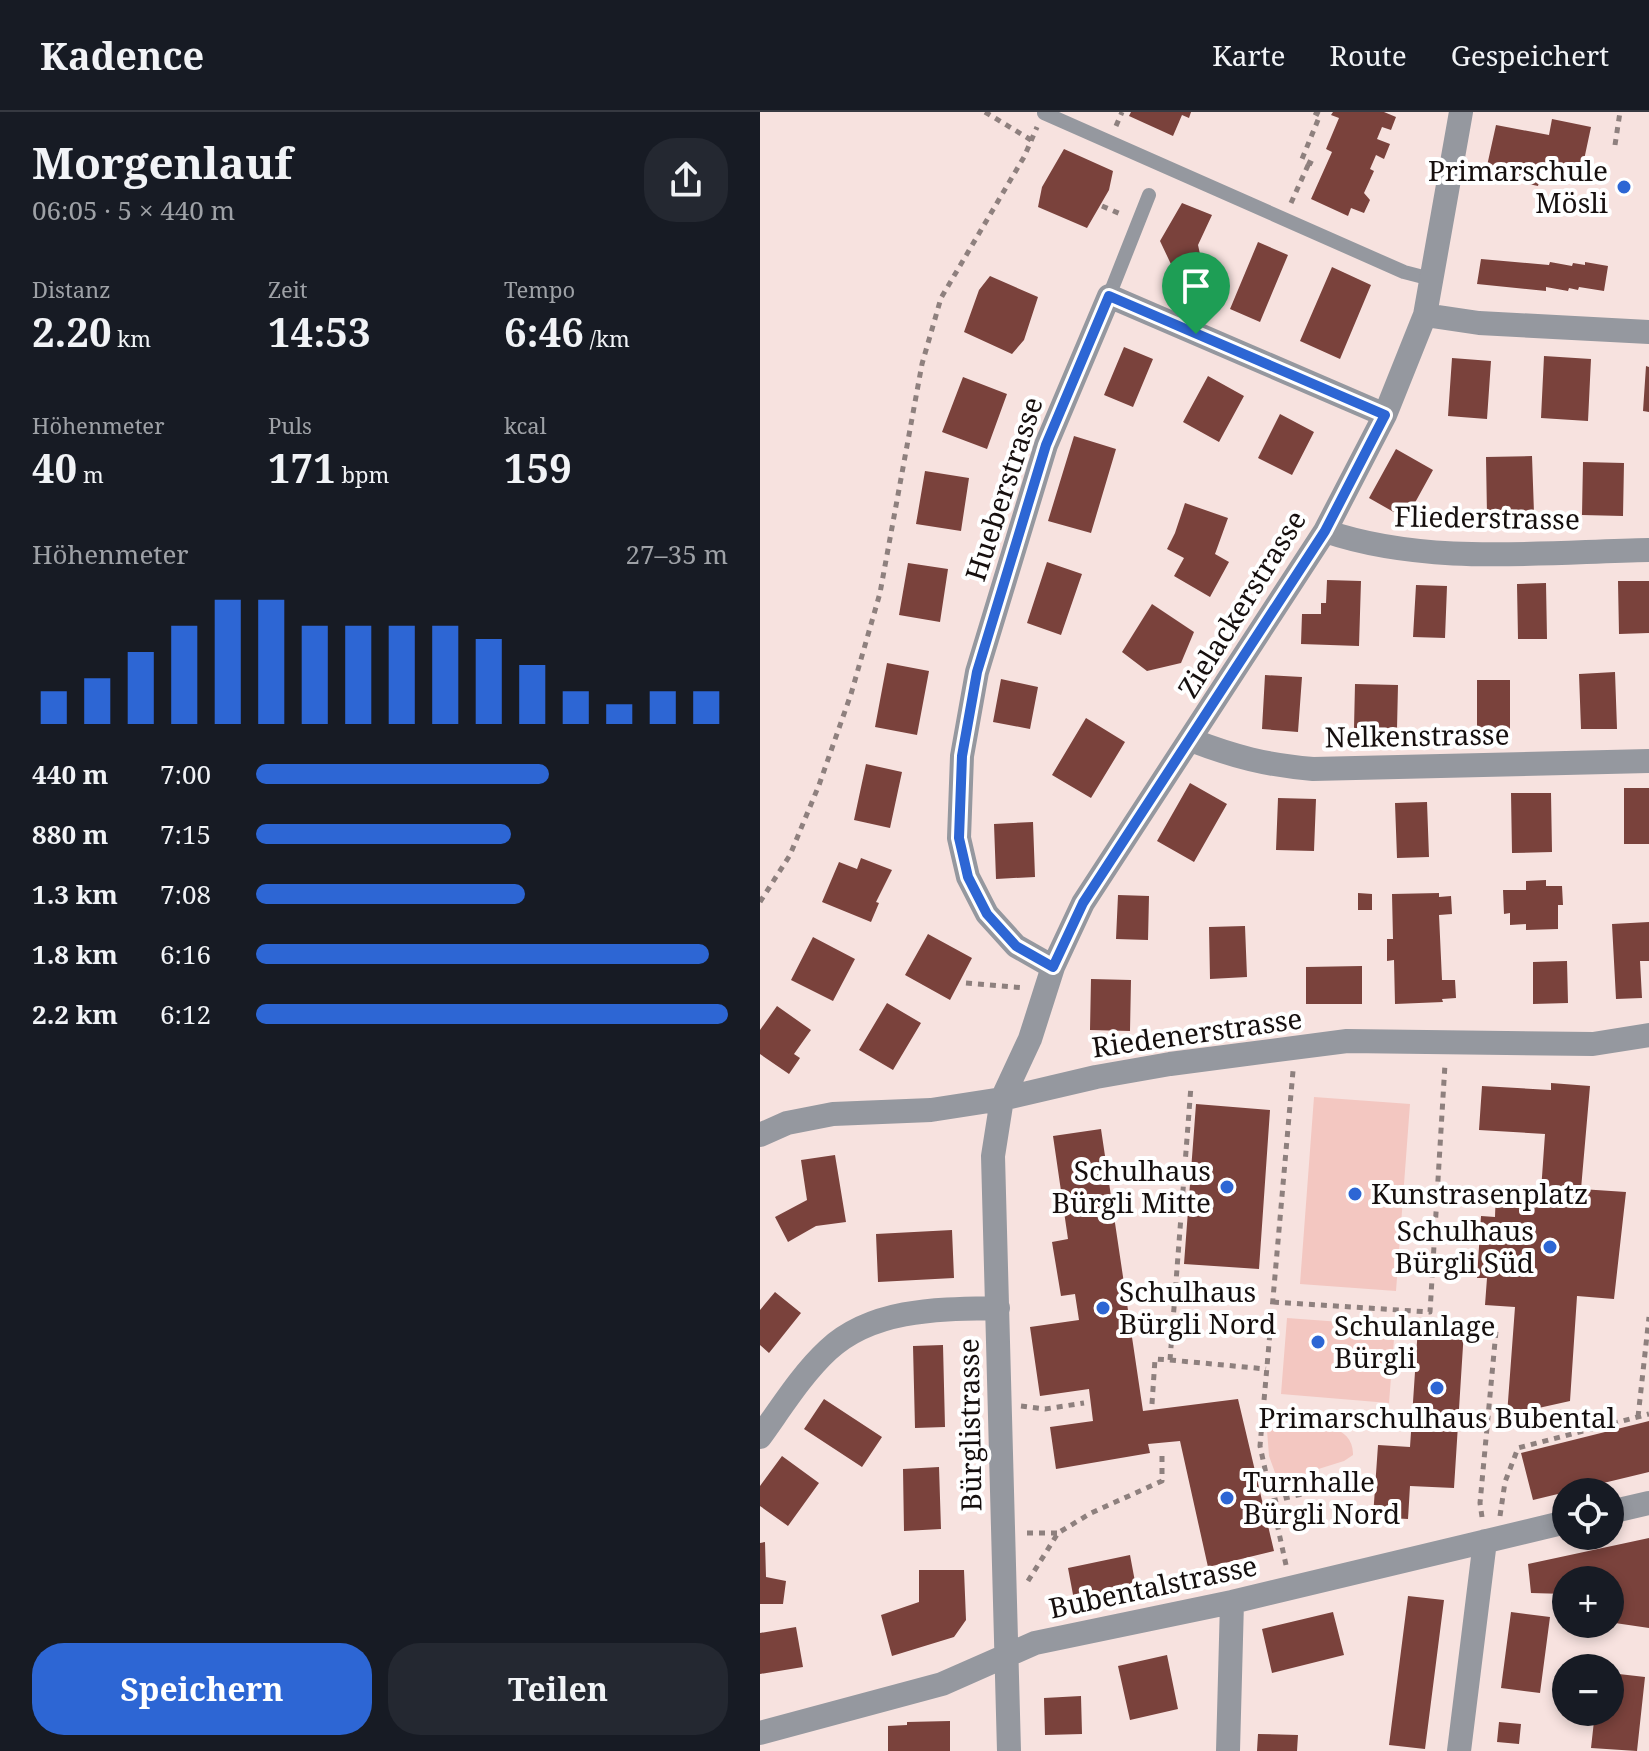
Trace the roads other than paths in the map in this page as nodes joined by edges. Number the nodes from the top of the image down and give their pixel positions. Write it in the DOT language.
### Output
graph roads {
  1 [pos="1461,112"];
  2 [pos="1044,113"];
  3 [pos="1149,195"];
  4 [pos="1431,279"];
  5 [pos="1109,296"];
  6 [pos="1425,315"];
  7 [pos="1649,332"];
  8 [pos="1385,415"];
  9 [pos="1325,531"];
  10 [pos="1649,550"];
  11 [pos="1191,740"];
  12 [pos="1649,761"];
  13 [pos="1053,967"];
  14 [pos="1649,1035"];
  15 [pos="1002,1099"];
  16 [pos="760,1135"];
  17 [pos="998,1308"];
  18 [pos="760,1437"];
  19 [pos="1649,1503"];
  20 [pos="1624,1509"];
  21 [pos="1552,1524"];
  22 [pos="1484,1534"];
  23 [pos="1232,1602"];
  24 [pos="1007,1655"];
  25 [pos="760,1733"];
  26 [pos="1009,1751"];
  27 [pos="1228,1751"];
  28 [pos="1459,1751"];
  1 -- 4 [label="street, Zielackerstrasse"];
  2 -- 4 [label="lane"];
  3 -- 5 [label="lane"];
  4 -- 6 [label="street, Zielackerstrasse"];
  5 -- 8 [label="street"];
  5 -- 13 [label="street, Hueberstrasse"];
  6 -- 7 [label="street"];
  6 -- 8 [label="street, Zielackerstrasse"];
  8 -- 9 [label="street, Zielackerstrasse"];
  9 -- 10 [label="street, Fliederstrasse"];
  9 -- 11 [label="street, Zielackerstrasse"];
  11 -- 12 [label="street, Nelkenstrasse"];
  11 -- 13 [label="street, Zielackerstrasse"];
  13 -- 15 [label="street, Zielackerstrasse"];
  14 -- 15 [label="street, Riedenerstrasse"];
  15 -- 16 [label="street, Riedenerstrasse"];
  15 -- 17 [label="street, Bürglistrasse"];
  17 -- 18 [label="street"];
  17 -- 24 [label="street, Bürglistrasse"];
  19 -- 20 [label="street"];
  21 -- 22 [label="street, Bubentalstrasse"];
  22 -- 23 [label="street, Bubentalstrasse"];
  22 -- 28 [label="street"];
  23 -- 24 [label="street, Bubentalstrasse"];
  23 -- 27 [label="street"];
  24 -- 25 [label="street, Bubentalstrasse"];
  24 -- 26 [label="street, Bürglistrasse"];
}
